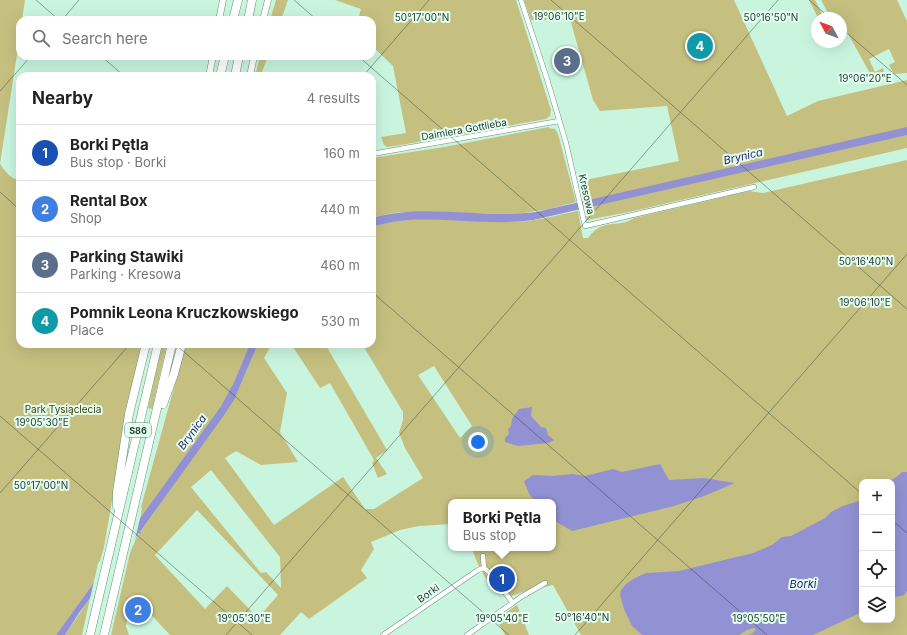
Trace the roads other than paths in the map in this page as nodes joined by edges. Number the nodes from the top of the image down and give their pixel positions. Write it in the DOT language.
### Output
graph roads {
  1 [pos="223,0"];
  2 [pos="238,0"];
  3 [pos="252,0"];
  4 [pos="268,0"];
  5 [pos="521,0"];
  6 [pos="220,16"];
  7 [pos="234,16"];
  8 [pos="249,16"];
  9 [pos="264,16"];
  10 [pos="212,60"];
  11 [pos="224,60"];
  12 [pos="238,60"];
  13 [pos="253,60"];
  14 [pos="210,72"];
  15 [pos="221,72"];
  16 [pos="236,72"];
  17 [pos="251,72"];
  18 [pos="559,121"];
  19 [pos="376,153"];
  20 [pos="754,187"];
  21 [pos="145,348"];
  22 [pos="157,348"];
  23 [pos="171,348"];
  24 [pos="181,348"];
  25 [pos="151,434"];
  26 [pos="118,515"];
  27 [pos="483,556"];
  28 [pos="484,568"];
  29 [pos="545,583"];
  30 [pos="513,603"];
  31 [pos="90,635"];
  32 [pos="104,635"];
  33 [pos="384,635"];
  34 [pos="467,635"];
  1 -- 6 [label="main road"];
  2 -- 7 [label="highway"];
  3 -- 8 [label="highway"];
  4 -- 9 [label="main road"];
  5 -- 18 [label="street, Kresowa"];
  10 -- 14 [label="main road"];
  11 -- 15 [label="highway"];
  12 -- 16 [label="highway"];
  13 -- 17 [label="main road"];
  18 -- 19 [label="street, Daimlera Gottlieba"];
  18 -- 20 [label="street, Kresowa"];
  21 -- 26 [label="highway"];
  22 -- 26 [label="highway, S86"];
  23 -- 25 [label="highway, S86"];
  24 -- 25 [label="highway"];
  25 -- 32 [label="highway, S86"];
  26 -- 31 [label="highway, S86"];
  27 -- 28 [label="street"];
  28 -- 30 [label="street"];
  28 -- 33 [label="street, Borki"];
  29 -- 30 [label="street"];
  30 -- 34 [label="street"];
}
